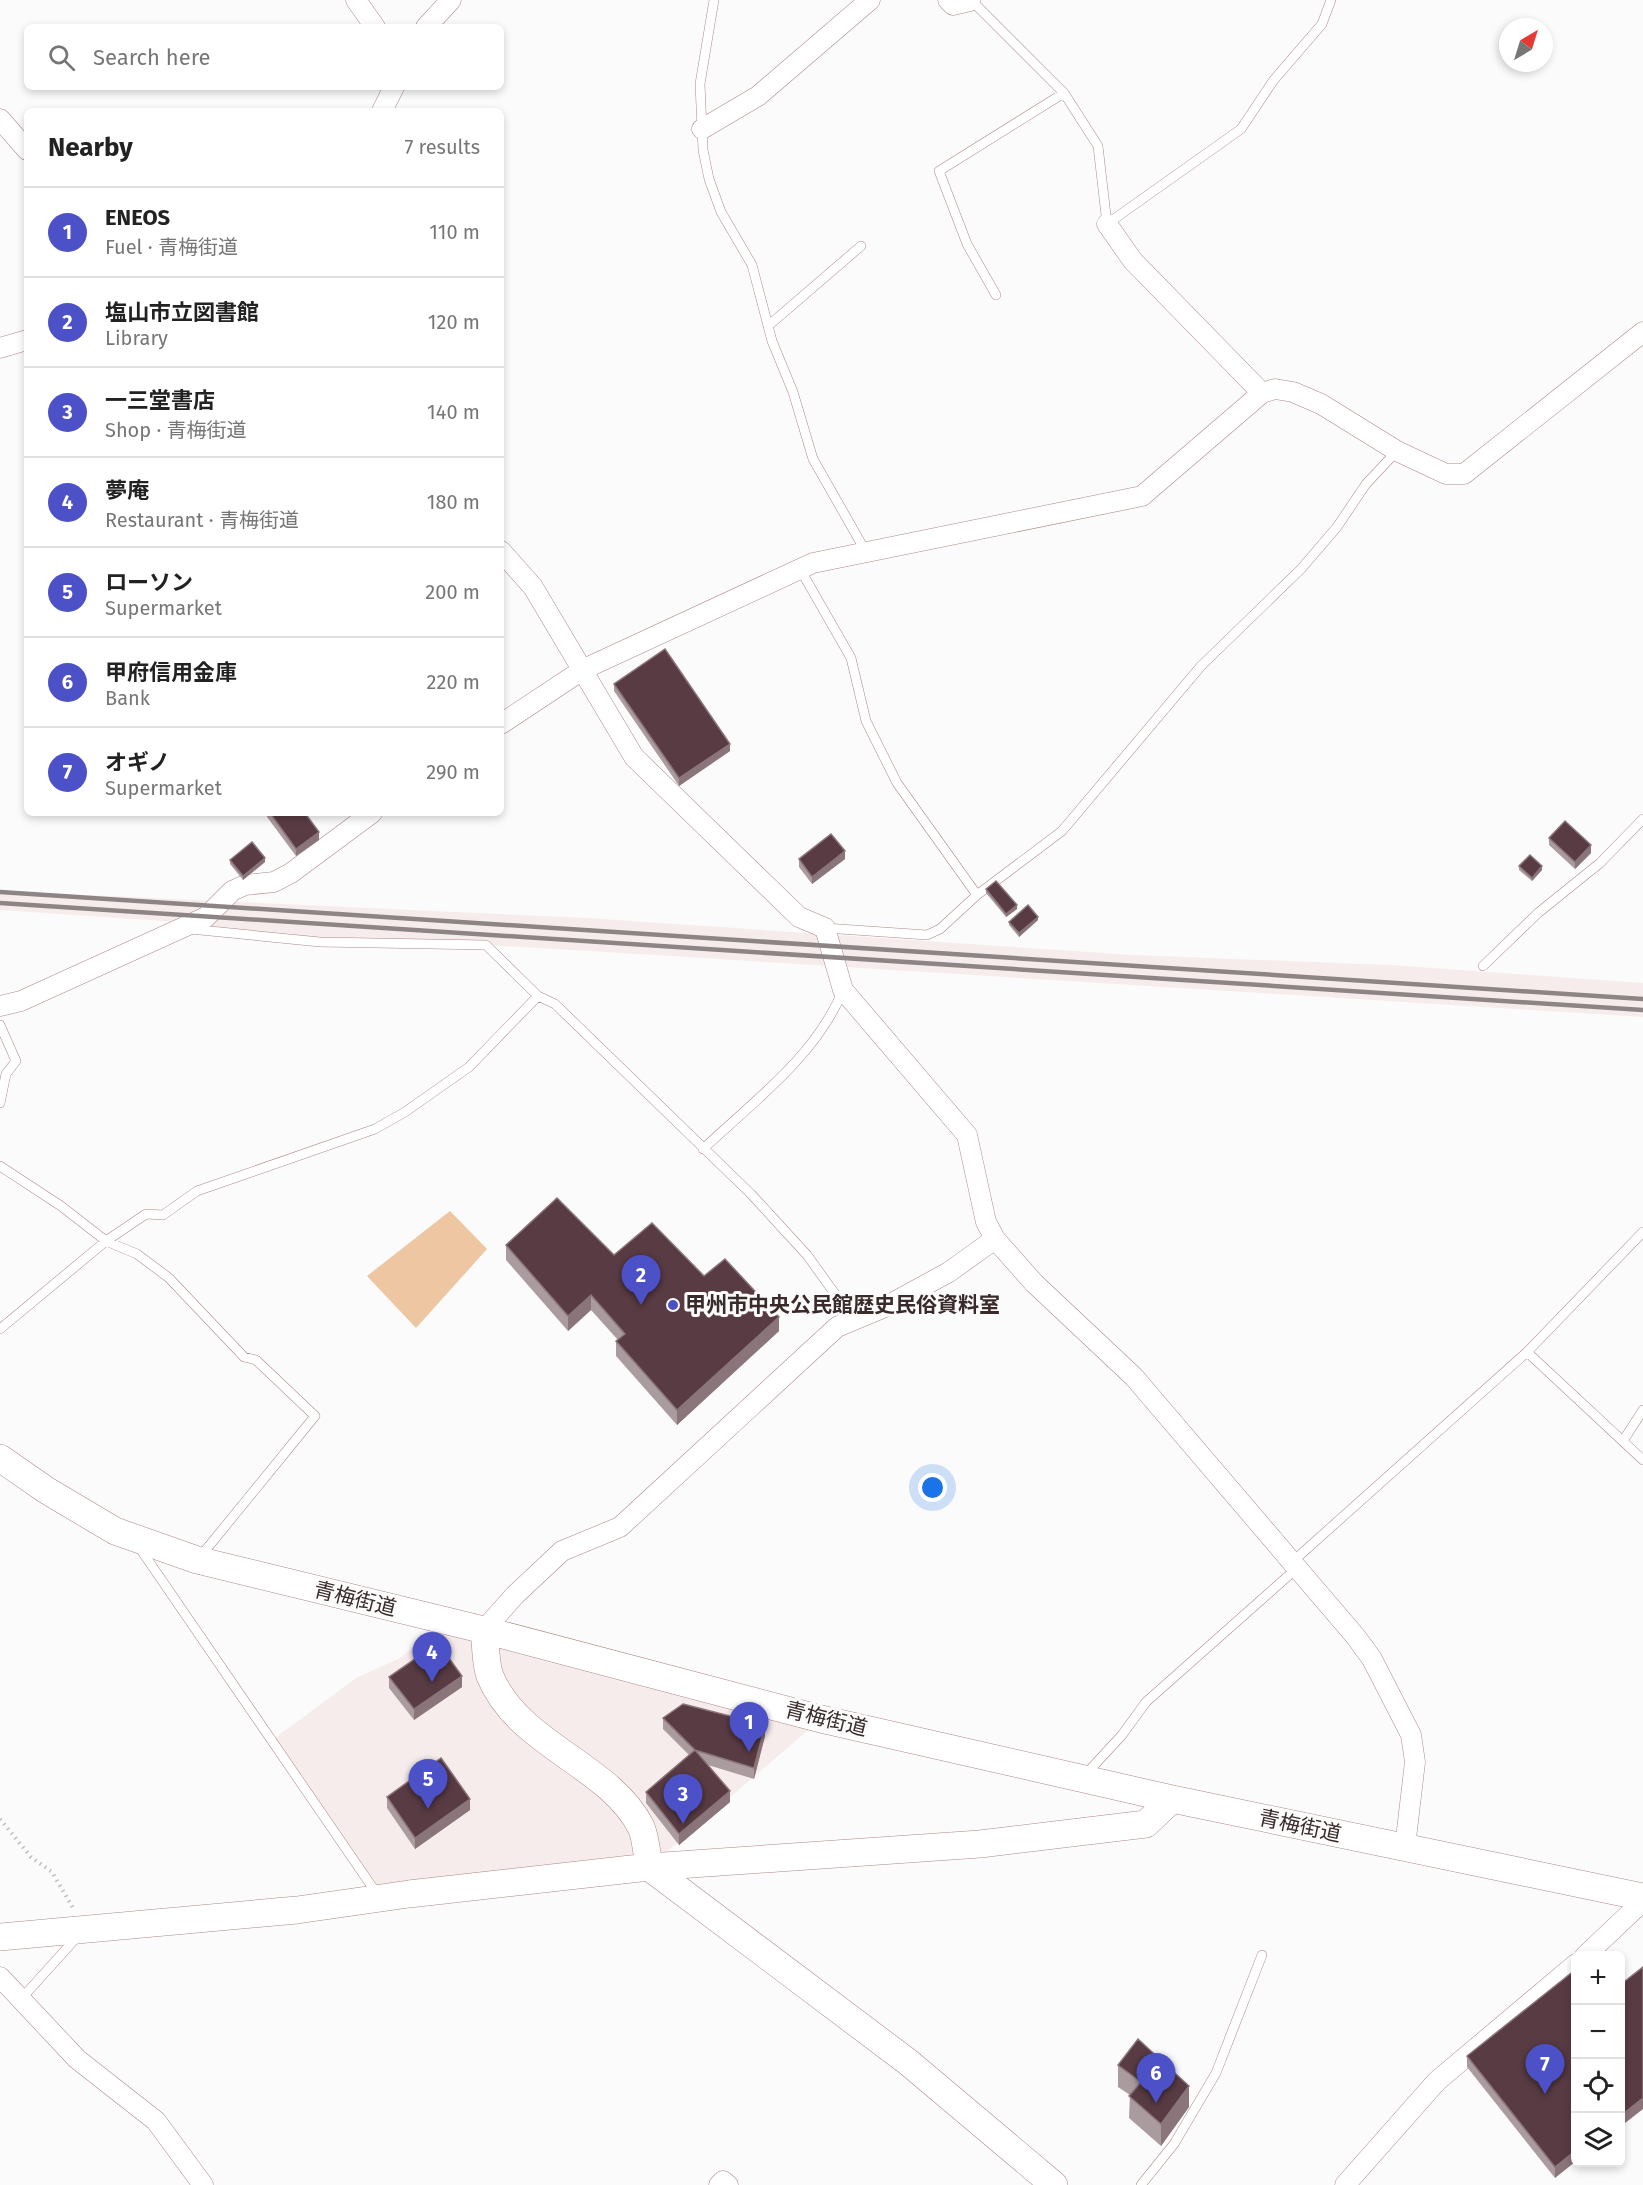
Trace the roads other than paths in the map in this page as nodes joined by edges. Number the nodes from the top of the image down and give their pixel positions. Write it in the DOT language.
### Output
graph roads {
  1 [pos="356,0"];
  2 [pos="452,0"];
  3 [pos="714,0"];
  4 [pos="870,0"];
  5 [pos="948,0"];
  6 [pos="1331,0"];
  7 [pos="970,1"];
  8 [pos="373,24"];
  9 [pos="429,24"];
  10 [pos="392,90"];
  11 [pos="1064,93"];
  12 [pos="384,108"];
  13 [pos="0,119"];
  14 [pos="702,129"];
  15 [pos="24,147"];
  16 [pos="1107,224"];
  17 [pos="861,246"];
  18 [pos="996,295"];
  19 [pos="768,326"];
  20 [pos="1643,332"];
  21 [pos="24,341"];
  22 [pos="0,348"];
  23 [pos="1262,393"];
  24 [pos="1396,451"];
  25 [pos="866,552"];
  26 [pos="504,554"];
  27 [pos="800,569"];
  28 [pos="584,669"];
  29 [pos="504,722"];
  30 [pos="368,816"];
  31 [pos="1643,819"];
  32 [pos="977,895"];
  33 [pos="181,928"];
  34 [pos="825,928"];
  35 [pos="1483,966"];
  36 [pos="843,990"];
  37 [pos="538,996"];
  38 [pos="0,1006"];
  39 [pos="0,1026"];
  40 [pos="0,1103"];
  41 [pos="703,1149"];
  42 [pos="0,1166"];
  43 [pos="1643,1232"];
  44 [pos="995,1239"];
  45 [pos="106,1241"];
  46 [pos="853,1319"];
  47 [pos="0,1329"];
  48 [pos="1527,1352"];
  49 [pos="1643,1410"];
  50 [pos="1623,1441"];
  51 [pos="0,1458"];
  52 [pos="1643,1460"];
  53 [pos="135,1539"];
  54 [pos="197,1560"];
  55 [pos="1294,1566"];
  56 [pos="484,1630"];
  57 [pos="1083,1778"];
  58 [pos="1172,1799"];
  59 [pos="1405,1847"];
  60 [pos="649,1867"];
  61 [pos="380,1898"];
  62 [pos="1643,1899"];
  63 [pos="85,1928"];
  64 [pos="0,1937"];
  65 [pos="1590,1951"];
  66 [pos="1262,1955"];
  67 [pos="1571,1967"];
  68 [pos="0,1977"];
  69 [pos="21,1999"];
  70 [pos="204,2185"];
  71 [pos="719,2185"];
  72 [pos="728,2185"];
  73 [pos="1054,2185"];
  74 [pos="1141,2185"];
  75 [pos="1345,2185"];
  1 -- 8 [label="street"];
  2 -- 9 [label="street"];
  3 -- 14 [label="lane"];
  4 -- 14 [label="street"];
  5 -- 7 [label="street"];
  6 -- 16 [label="lane"];
  7 -- 11 [label="lane"];
  10 -- 12 [label="street"];
  11 -- 16 [label="lane"];
  11 -- 18 [label="lane"];
  13 -- 15 [label="street"];
  14 -- 19 [label="lane"];
  16 -- 23 [label="street"];
  17 -- 19 [label="lane"];
  19 -- 25 [label="lane"];
  20 -- 24 [label="street"];
  21 -- 22 [label="street"];
  23 -- 24 [label="street"];
  23 -- 25 [label="street"];
  24 -- 32 [label="lane"];
  25 -- 27 [label="street"];
  26 -- 28 [label="street"];
  27 -- 28 [label="street"];
  27 -- 32 [label="lane"];
  28 -- 29 [label="street"];
  28 -- 34 [label="street"];
  30 -- 33 [label="street"];
  31 -- 35 [label="lane"];
  32 -- 34 [label="lane"];
  33 -- 37 [label="lane"];
  33 -- 38 [label="street"];
  34 -- 36 [label="street"];
  36 -- 41 [label="lane"];
  36 -- 44 [label="street"];
  37 -- 41 [label="lane"];
  37 -- 45 [label="lane"];
  39 -- 40 [label="lane"];
  41 -- 46 [label="lane"];
  42 -- 45 [label="lane"];
  43 -- 48 [label="lane"];
  44 -- 46 [label="street"];
  44 -- 55 [label="street"];
  45 -- 47 [label="lane"];
  45 -- 54 [label="lane"];
  46 -- 56 [label="street"];
  48 -- 50 [label="lane"];
  48 -- 55 [label="lane"];
  49 -- 50 [label="lane"];
  50 -- 52 [label="lane"];
  51 -- 53 [label="street, 青梅街道"];
  53 -- 54 [label="street, 青梅街道"];
  53 -- 61 [label="lane"];
  54 -- 56 [label="street, 青梅街道"];
  55 -- 57 [label="lane"];
  55 -- 59 [label="street"];
  56 -- 57 [label="street, 青梅街道"];
  56 -- 60 [label="street"];
  57 -- 58 [label="street, 青梅街道"];
  58 -- 59 [label="street, 青梅街道"];
  58 -- 60 [label="street"];
  59 -- 62 [label="street, 青梅街道"];
  60 -- 61 [label="street"];
  60 -- 73 [label="street"];
  61 -- 63 [label="street"];
  62 -- 65 [label="street"];
  63 -- 64 [label="street"];
  63 -- 69 [label="lane"];
  66 -- 74 [label="lane"];
  67 -- 75 [label="street"];
  68 -- 69 [label="street"];
  69 -- 70 [label="street"];
  71 -- 72 [label="street"];
}
